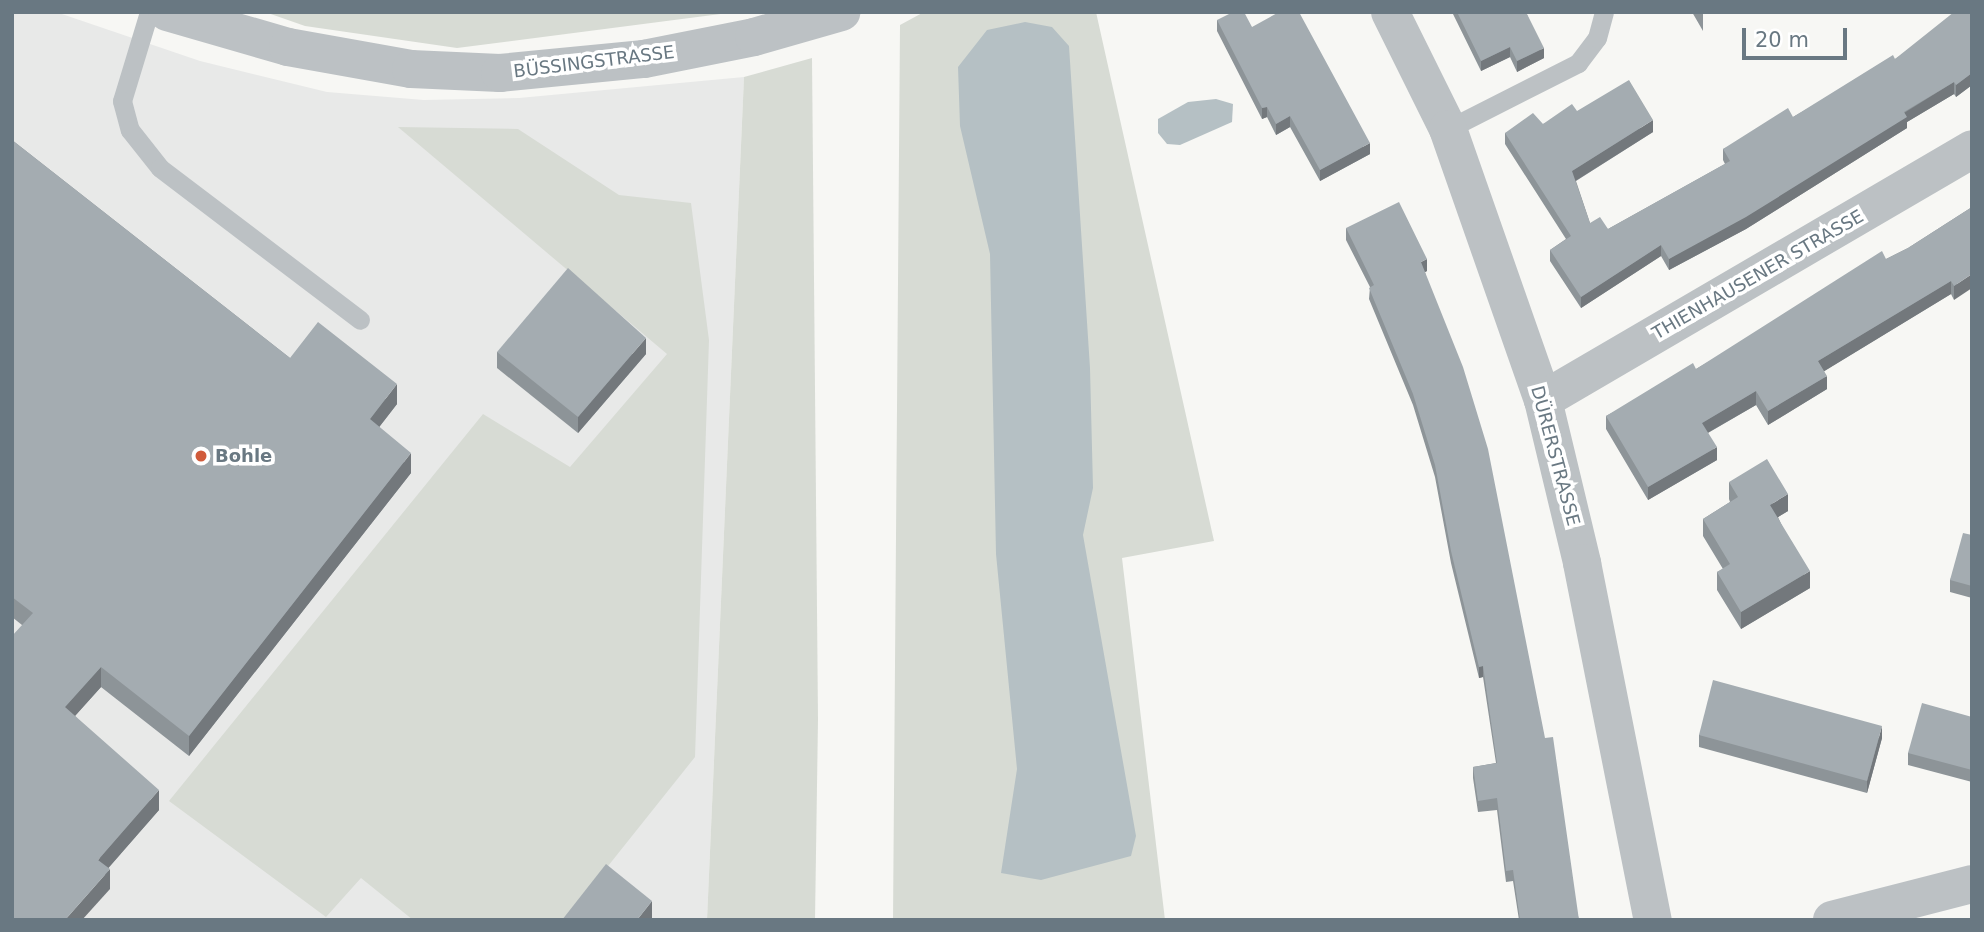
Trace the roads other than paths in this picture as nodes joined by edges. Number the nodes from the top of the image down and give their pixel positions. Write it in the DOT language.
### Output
graph roads {
  1 [pos="149,12"];
  2 [pos="167,12"];
  3 [pos="1390,12"];
  4 [pos="1604,12"];
  5 [pos="828,17"];
  6 [pos="1448,129"];
  7 [pos="1972,149"];
  8 [pos="360,320"];
  9 [pos="1543,400"];
  10 [pos="1972,884"];
  11 [pos="1653,920"];
  12 [pos="1832,920"];
  1 -- 8 [label="lane"];
  2 -- 5 [label="street, BÜSSINGSTRASSE"];
  3 -- 6 [label="street, DÜRERSTRASSE"];
  4 -- 6 [label="lane"];
  6 -- 9 [label="street, DÜRERSTRASSE"];
  7 -- 9 [label="street, THIENHAUSENER STRASSE"];
  9 -- 11 [label="street, DÜRERSTRASSE"];
  10 -- 12 [label="street"];
}
